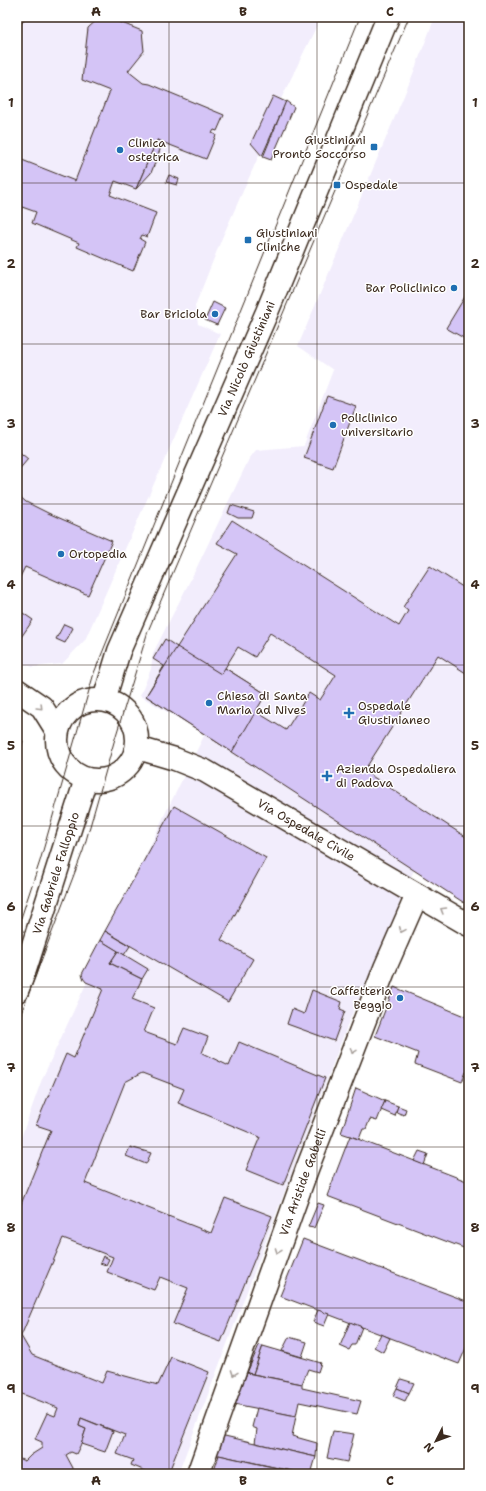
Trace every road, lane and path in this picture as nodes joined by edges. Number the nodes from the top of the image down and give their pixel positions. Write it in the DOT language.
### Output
graph roads {
  1 [pos="388,17"];
  2 [pos="17,690"];
  3 [pos="104,700"];
  4 [pos="58,731"];
  5 [pos="138,748"];
  6 [pos="86,779"];
  7 [pos="417,894"];
  8 [pos="469,925"];
  9 [pos="17,990"];
  10 [pos="198,1474"];
  1 -- 3 [label="street, Via Nicolò Giustiniani"];
  2 -- 4 [label="street, one-way"];
  3 -- 4 [label="street"];
  3 -- 5 [label="street"];
  4 -- 6 [label="street"];
  5 -- 6 [label="street"];
  5 -- 7 [label="street, Via Ospedale Civile"];
  6 -- 9 [label="street, Via Gabriele Falloppio"];
  8 -- 7 [label="street, Via Ospedale Civile, one-way"];
  7 -- 10 [label="street, Via Aristide Gabelli, one-way"];
}
